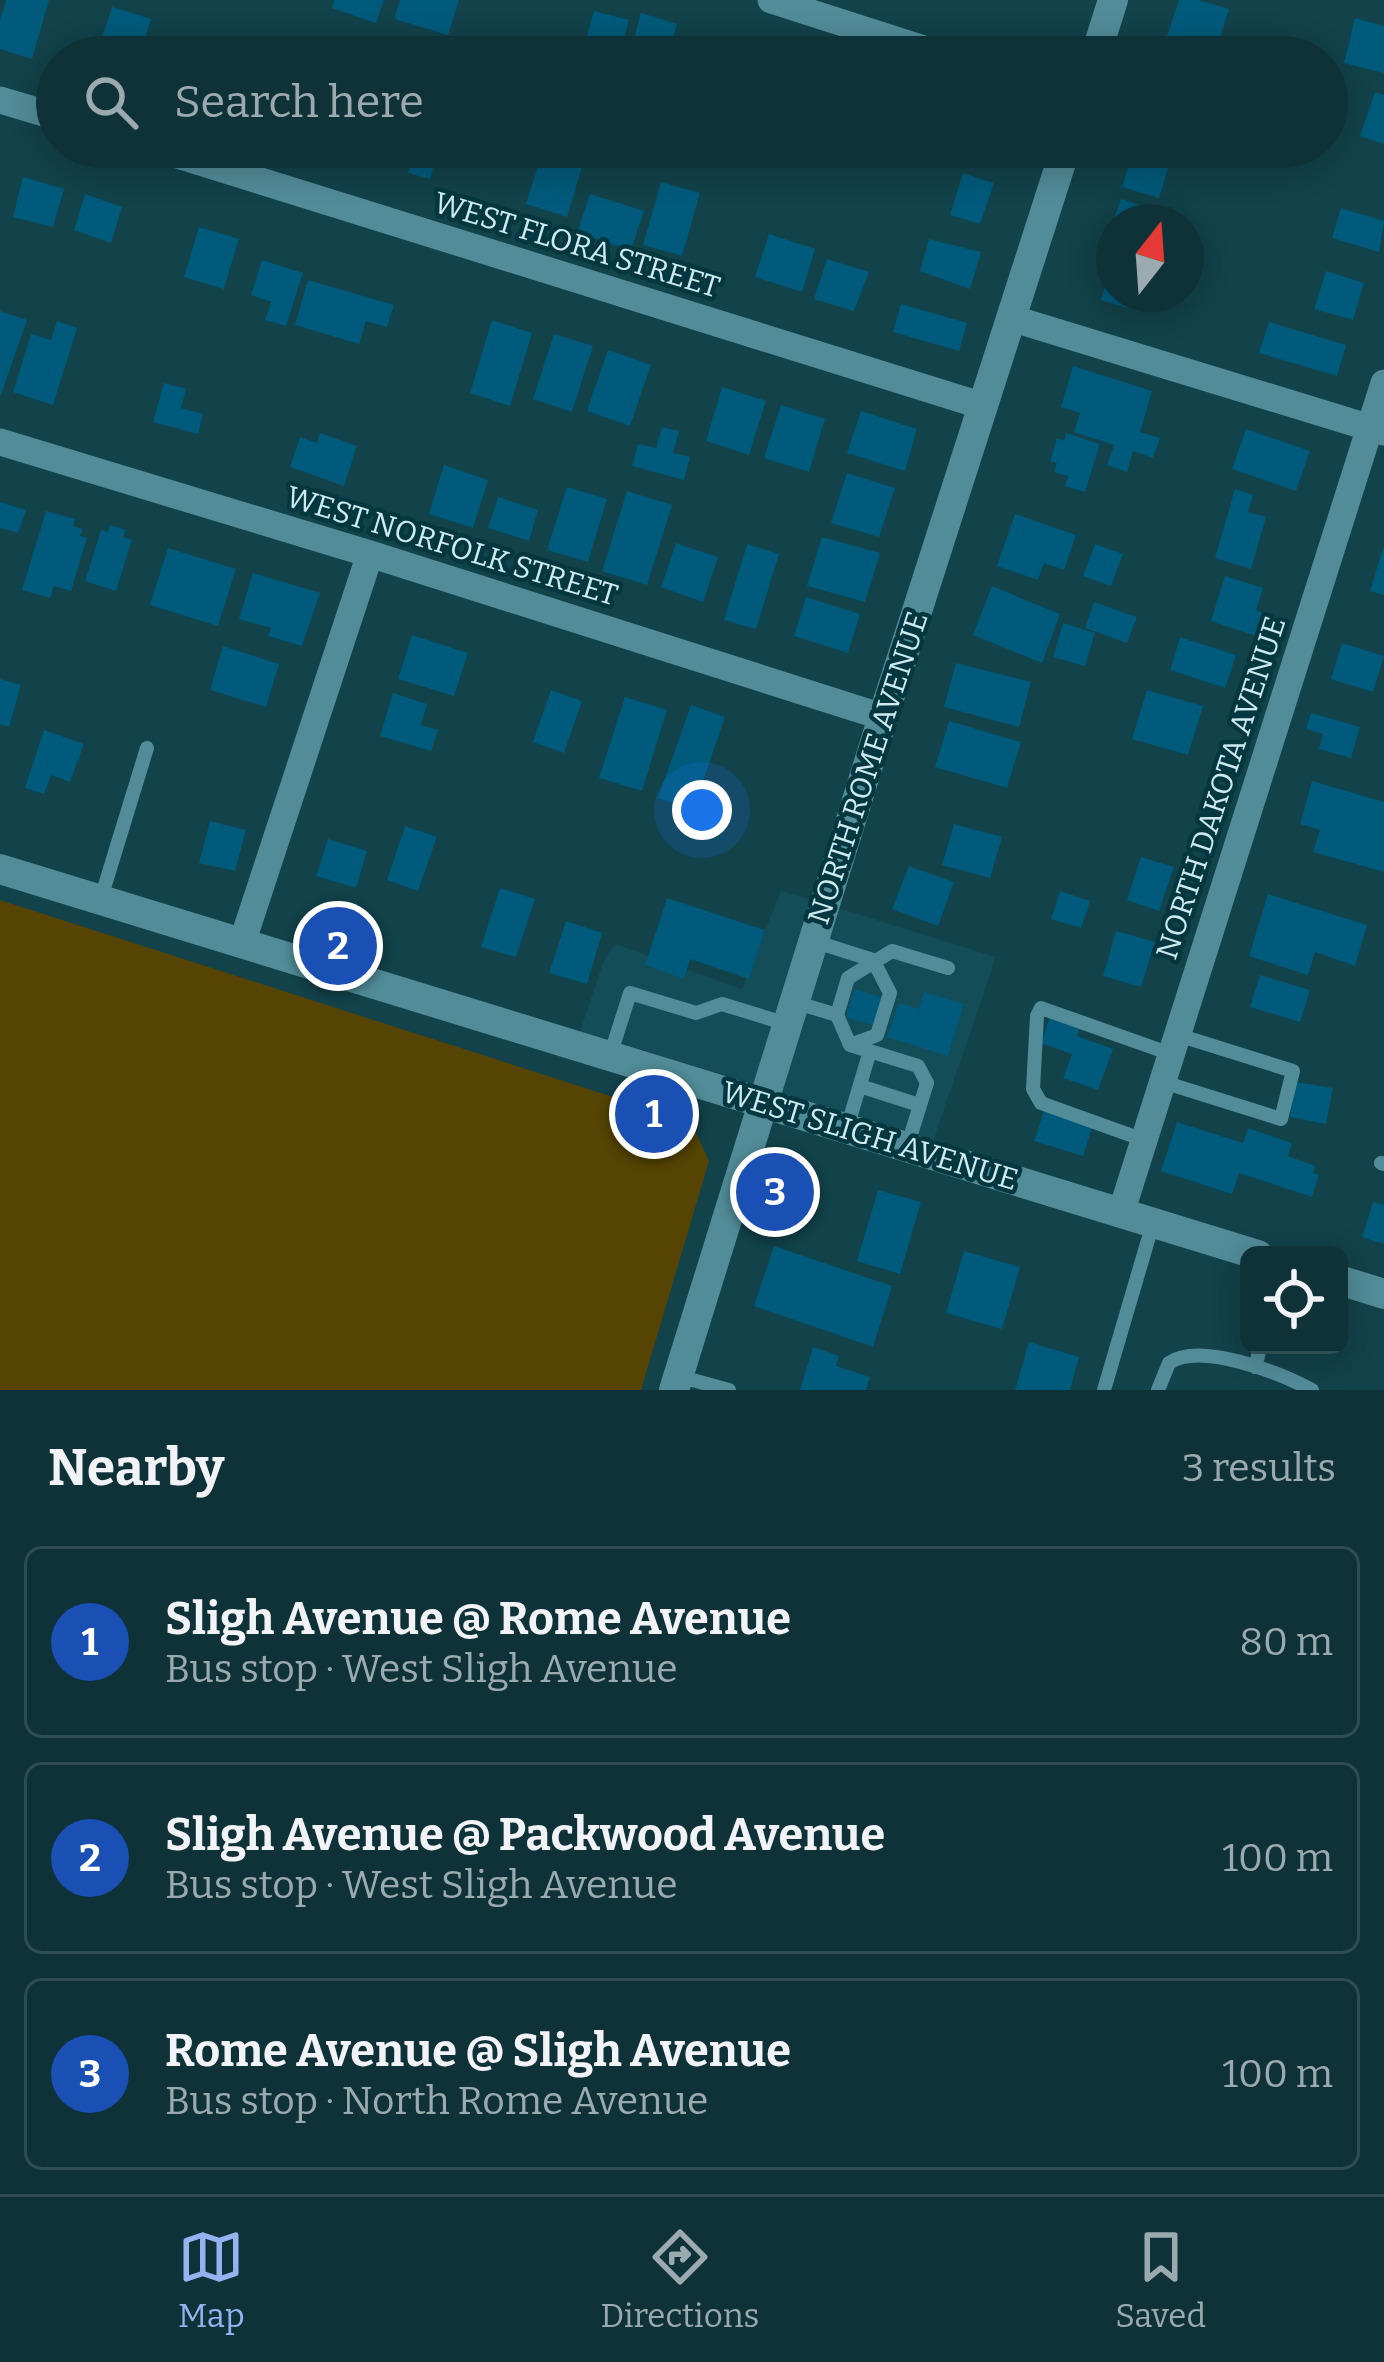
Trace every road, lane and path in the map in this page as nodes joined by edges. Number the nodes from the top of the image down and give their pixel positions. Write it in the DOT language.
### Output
graph roads {
  1 [pos="771,0"];
  2 [pos="1113,0"];
  3 [pos="883,36"];
  4 [pos="1102,36"];
  5 [pos="0,100"];
  6 [pos="36,111"];
  7 [pos="219,168"];
  8 [pos="1059,168"];
  9 [pos="1011,317"];
  10 [pos="1384,383"];
  11 [pos="983,406"];
  12 [pos="1377,429"];
  13 [pos="0,442"];
  14 [pos="370,554"];
  15 [pos="883,717"];
  16 [pos="147,748"];
  17 [pos="0,869"];
  18 [pos="100,900"];
  19 [pos="813,941"];
  20 [pos="242,944"];
  21 [pos="873,960"];
  22 [pos="948,968"];
  23 [pos="791,1013"];
  24 [pos="837,1015"];
  25 [pos="1174,1044"];
  26 [pos="850,1045"];
  27 [pos="870,1051"];
  28 [pos="610,1056"];
  29 [pos="1163,1082"];
  30 [pos="860,1086"];
  31 [pos="763,1103"];
  32 [pos="920,1105"];
  33 [pos="847,1128"];
  34 [pos="1144,1140"];
  35 [pos="907,1147"];
  36 [pos="1121,1213"];
  37 [pos="1153,1223"];
  38 [pos="1240,1250"];
  39 [pos="1348,1283"];
  40 [pos="1384,1294"];
  41 [pos="1259,1354"];
  42 [pos="1255,1367"];
  43 [pos="676,1383"];
  44 [pos="729,1390"];
  45 [pos="1104,1390"];
  46 [pos="1158,1390"];
  47 [pos="1312,1390"];
  1 -- 3 [label="street"];
  2 -- 4 [label="main road"];
  5 -- 6 [label="street"];
  7 -- 11 [label="street, WEST FLORA STREET"];
  8 -- 9 [label="main road, NORTH ROME AVENUE"];
  9 -- 11 [label="main road, NORTH ROME AVENUE"];
  9 -- 12 [label="street"];
  10 -- 12 [label="street, NORTH DAKOTA AVENUE"];
  11 -- 15 [label="main road, NORTH ROME AVENUE"];
  12 -- 25 [label="street, NORTH DAKOTA AVENUE"];
  13 -- 14 [label="street, WEST NORFOLK STREET"];
  14 -- 15 [label="street, WEST NORFOLK STREET"];
  14 -- 20 [label="street"];
  15 -- 19 [label="main road, NORTH ROME AVENUE"];
  16 -- 18 [label="lane"];
  17 -- 18 [label="main road, WEST SLIGH AVENUE"];
  18 -- 20 [label="main road, WEST SLIGH AVENUE"];
  19 -- 21 [label="lane"];
  19 -- 23 [label="main road, NORTH ROME AVENUE"];
  20 -- 28 [label="main road, WEST SLIGH AVENUE"];
  21 -- 22 [label="lane"];
  21 -- 24 [label="lane"];
  21 -- 26 [label="lane"];
  23 -- 24 [label="lane"];
  23 -- 28 [label="lane"];
  23 -- 31 [label="main road, NORTH ROME AVENUE"];
  24 -- 26 [label="lane"];
  25 -- 29 [label="street, NORTH DAKOTA AVENUE"];
  25 -- 29 [label="lane"];
  25 -- 34 [label="lane"];
  26 -- 27 [label="lane"];
  27 -- 30 [label="lane"];
  27 -- 32 [label="lane"];
  28 -- 31 [label="main road, WEST SLIGH AVENUE"];
  29 -- 34 [label="street, NORTH DAKOTA AVENUE"];
  30 -- 32 [label="lane"];
  30 -- 33 [label="lane"];
  31 -- 33 [label="main road, WEST SLIGH AVENUE"];
  31 -- 43 [label="main road, NORTH ROME AVENUE"];
  32 -- 35 [label="lane"];
  33 -- 35 [label="main road, WEST SLIGH AVENUE"];
  34 -- 36 [label="street, NORTH DAKOTA AVENUE"];
  35 -- 36 [label="main road, WEST SLIGH AVENUE"];
  36 -- 37 [label="main road, WEST SLIGH AVENUE"];
  37 -- 38 [label="main road, WEST SLIGH AVENUE"];
  37 -- 45 [label="lane"];
  39 -- 40 [label="main road"];
  41 -- 42 [label="lane"];
  42 -- 46 [label="lane"];
  42 -- 47 [label="lane"];
  43 -- 44 [label="lane"];
}
